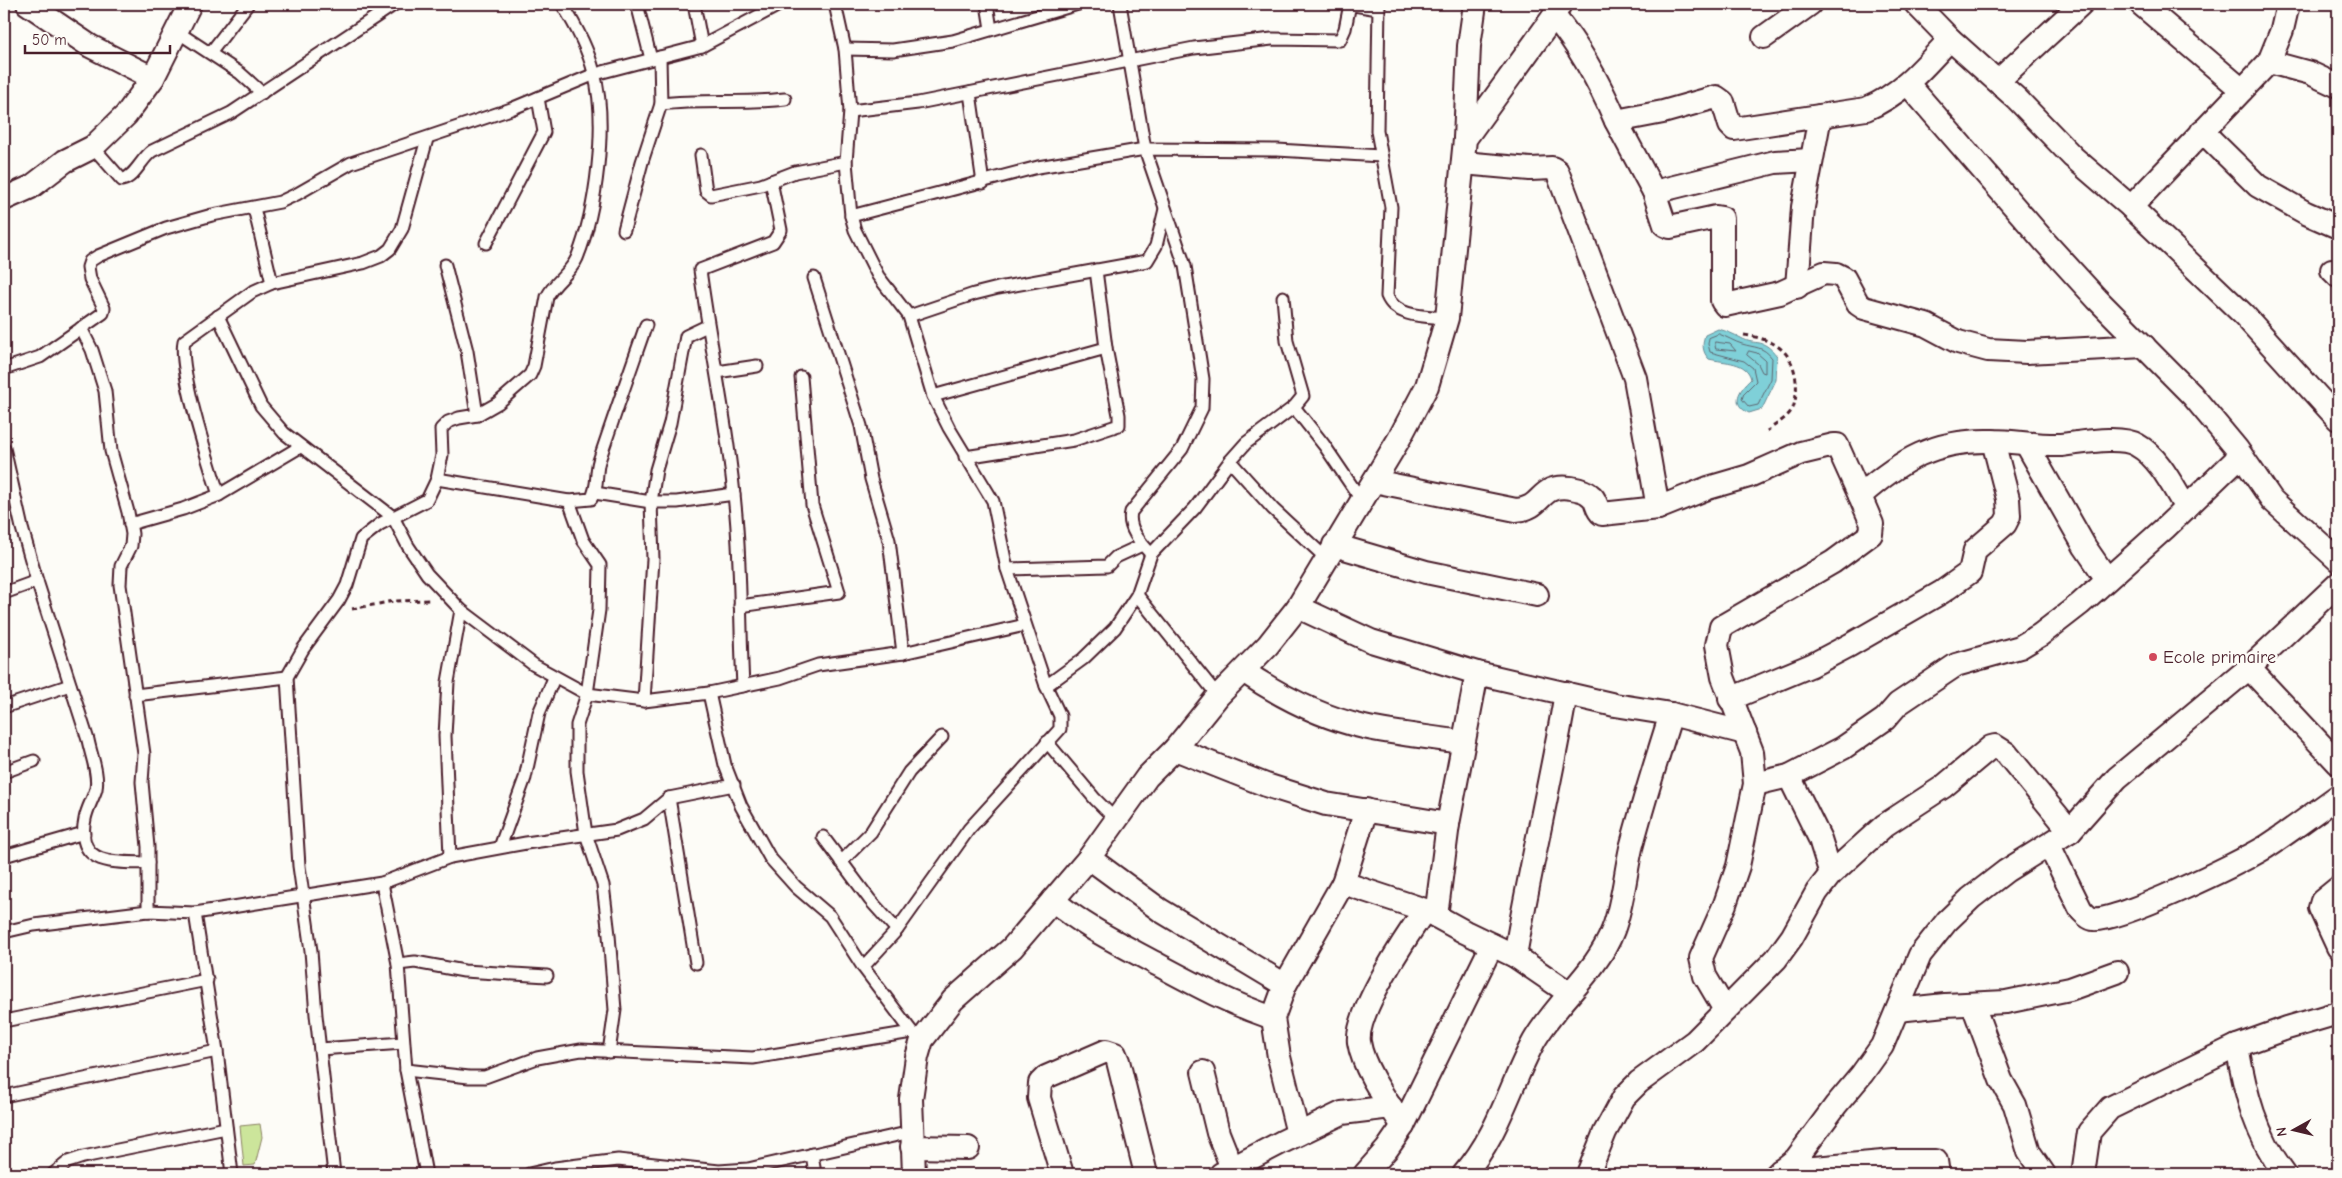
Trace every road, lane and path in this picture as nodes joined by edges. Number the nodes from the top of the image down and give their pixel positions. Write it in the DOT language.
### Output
graph roads {
  1 [pos="28,4"];
  2 [pos="190,4"];
  3 [pos="248,4"];
  4 [pos="395,4"];
  5 [pos="562,4"];
  6 [pos="637,4"];
  7 [pos="694,4"];
  8 [pos="781,4"];
  9 [pos="835,4"];
  10 [pos="987,4"];
  11 [pos="1078,4"];
  12 [pos="1120,4"];
  13 [pos="1349,4"];
  14 [pos="1475,4"];
  15 [pos="1810,4"];
  16 [pos="1916,4"];
  17 [pos="2141,4"];
  18 [pos="2288,4"];
  19 [pos="1054,7"];
  20 [pos="1378,7"];
  21 [pos="2069,8"];
  22 [pos="1557,10"];
  23 [pos="991,29"];
  24 [pos="176,31"];
  25 [pos="1764,37"];
  26 [pos="1950,39"];
  27 [pos="702,46"];
  28 [pos="844,49"];
  29 [pos="211,52"];
  30 [pos="655,58"];
  31 [pos="1130,59"];
  32 [pos="2269,62"];
  33 [pos="595,74"];
  34 [pos="153,78"];
  35 [pos="1998,81"];
  36 [pos="1908,84"];
  37 [pos="2338,86"];
  38 [pos="2242,90"];
  39 [pos="262,93"];
  40 [pos="970,93"];
  41 [pos="538,98"];
  42 [pos="785,100"];
  43 [pos="661,104"];
  44 [pos="850,111"];
  45 [pos="1820,116"];
  46 [pos="1616,121"];
  47 [pos="2202,131"];
  48 [pos="427,139"];
  49 [pos="1465,139"];
  50 [pos="93,147"];
  51 [pos="1145,149"];
  52 [pos="701,155"];
  53 [pos="1381,156"];
  54 [pos="1811,160"];
  55 [pos="846,162"];
  56 [pos="1463,163"];
  57 [pos="771,181"];
  58 [pos="983,183"];
  59 [pos="1654,192"];
  60 [pos="4,199"];
  61 [pos="1165,207"];
  62 [pos="2131,207"];
  63 [pos="254,208"];
  64 [pos="851,216"];
  65 [pos="2338,227"];
  66 [pos="624,230"];
  67 [pos="486,243"];
  68 [pos="445,265"];
  69 [pos="1096,270"];
  70 [pos="814,278"];
  71 [pos="272,283"];
  72 [pos="1797,287"];
  73 [pos="1282,297"];
  74 [pos="218,316"];
  75 [pos="909,316"];
  76 [pos="1447,318"];
  77 [pos="646,326"];
  78 [pos="707,326"];
  79 [pos="81,328"];
  80 [pos="1744,335"];
  81 [pos="2144,346"];
  82 [pos="1106,348"];
  83 [pos="756,366"];
  84 [pos="4,369"];
  85 [pos="717,372"];
  86 [pos="801,377"];
  87 [pos="933,396"];
  88 [pos="1294,407"];
  89 [pos="477,414"];
  90 [pos="2338,420"];
  91 [pos="1767,431"];
  92 [pos="1993,441"];
  93 [pos="2027,444"];
  94 [pos="300,447"];
  95 [pos="4,448"];
  96 [pos="2241,455"];
  97 [pos="965,456"];
  98 [pos="1230,461"];
  99 [pos="437,479"];
  100 [pos="1374,481"];
  101 [pos="594,493"];
  102 [pos="734,494"];
  103 [pos="219,495"];
  104 [pos="1860,496"];
  105 [pos="569,501"];
  106 [pos="1362,501"];
  107 [pos="651,502"];
  108 [pos="1658,508"];
  109 [pos="2186,508"];
  110 [pos="393,517"];
  111 [pos="130,524"];
  112 [pos="1142,545"];
  113 [pos="1331,552"];
  114 [pos="1151,554"];
  115 [pos="2338,560"];
  116 [pos="1007,570"];
  117 [pos="2107,579"];
  118 [pos="38,581"];
  119 [pos="2338,584"];
  120 [pos="4,593"];
  121 [pos="1137,594"];
  122 [pos="1537,595"];
  123 [pos="450,600"];
  124 [pos="740,606"];
  125 [pos="1298,606"];
  126 [pos="461,610"];
  127 [pos="332,612"];
  128 [pos="1025,624"];
  129 [pos="904,653"];
  130 [pos="2249,668"];
  131 [pos="1243,671"];
  132 [pos="1477,673"];
  133 [pos="287,677"];
  134 [pos="554,678"];
  135 [pos="70,685"];
  136 [pos="744,686"];
  137 [pos="1046,686"];
  138 [pos="709,693"];
  139 [pos="1566,693"];
  140 [pos="587,694"];
  141 [pos="135,695"];
  142 [pos="1218,696"];
  143 [pos="1730,699"];
  144 [pos="644,701"];
  145 [pos="4,707"];
  146 [pos="1671,714"];
  147 [pos="1745,733"];
  148 [pos="942,737"];
  149 [pos="1048,742"];
  150 [pos="1462,742"];
  151 [pos="1175,749"];
  152 [pos="34,761"];
  153 [pos="2338,763"];
  154 [pos="4,772"];
  155 [pos="1789,776"];
  156 [pos="1755,784"];
  157 [pos="734,785"];
  158 [pos="2338,796"];
  159 [pos="670,798"];
  160 [pos="1366,810"];
  161 [pos="1116,820"];
  162 [pos="1448,824"];
  163 [pos="2070,831"];
  164 [pos="84,833"];
  165 [pos="586,834"];
  166 [pos="823,837"];
  167 [pos="2049,846"];
  168 [pos="500,847"];
  169 [pos="4,856"];
  170 [pos="450,857"];
  171 [pos="1090,858"];
  172 [pos="841,862"];
  173 [pos="148,863"];
  174 [pos="1831,874"];
  175 [pos="382,883"];
  176 [pos="1343,883"];
  177 [pos="2338,888"];
  178 [pos="303,896"];
  179 [pos="1053,900"];
  180 [pos="148,911"];
  181 [pos="195,913"];
  182 [pos="1431,913"];
  183 [pos="897,930"];
  184 [pos="4,932"];
  185 [pos="1492,945"];
  186 [pos="2338,948"];
  187 [pos="1515,956"];
  188 [pos="696,963"];
  189 [pos="398,964"];
  190 [pos="863,967"];
  191 [pos="2117,972"];
  192 [pos="547,976"];
  193 [pos="207,980"];
  194 [pos="1285,985"];
  195 [pos="1569,993"];
  196 [pos="1974,1005"];
  197 [pos="1725,1010"];
  198 [pos="1898,1010"];
  199 [pos="2338,1013"];
  200 [pos="1273,1018"];
  201 [pos="4,1020"];
  202 [pos="917,1036"];
  203 [pos="403,1043"];
  204 [pos="2237,1046"];
  205 [pos="320,1049"];
  206 [pos="217,1051"];
  207 [pos="610,1052"];
  208 [pos="406,1070"];
  209 [pos="1204,1072"];
  210 [pos="4,1096"];
  211 [pos="1390,1107"];
  212 [pos="1403,1126"];
  213 [pos="226,1128"];
  214 [pos="1298,1134"];
  215 [pos="912,1140"];
  216 [pos="968,1148"];
  217 [pos="812,1154"];
  218 [pos="556,1171"];
  219 [pos="1227,1171"];
  220 [pos="1779,1173"];
  221 [pos="53,1174"];
  222 [pos="232,1174"];
  223 [pos="334,1174"];
  224 [pos="426,1174"];
  225 [pos="529,1174"];
  226 [pos="815,1174"];
  227 [pos="914,1174"];
  228 [pos="1062,1174"];
  229 [pos="1146,1174"];
  230 [pos="1365,1174"];
  231 [pos="1464,1174"];
  232 [pos="1588,1174"];
  233 [pos="1938,1174"];
  234 [pos="2044,1174"];
  235 [pos="2083,1174"];
  236 [pos="2285,1174"];
  1 -- 34 [label="street"];
  2 -- 24 [label="street"];
  3 -- 29 [label="lane"];
  4 -- 39 [label="lane"];
  5 -- 33 [label="lane"];
  6 -- 30 [label="lane"];
  7 -- 27 [label="lane"];
  8 -- 27 [label="lane"];
  9 -- 28 [label="lane"];
  10 -- 23 [label="lane"];
  11 -- 19 [label="lane"];
  12 -- 31 [label="lane"];
  13 -- 20 [label="lane"];
  13 -- 31 [label="lane"];
  14 -- 49 [label="street"];
  15 -- 25 [label="street"];
  16 -- 26 [label="street"];
  17 -- 38 [label="street"];
  18 -- 32 [label="street"];
  19 -- 23 [label="lane"];
  20 -- 53 [label="lane"];
  21 -- 35 [label="street"];
  22 -- 46 [label="street"];
  22 -- 49 [label="street"];
  23 -- 28 [label="lane"];
  24 -- 29 [label="lane"];
  24 -- 34 [label="street"];
  26 -- 35 [label="street"];
  26 -- 36 [label="street"];
  27 -- 30 [label="lane"];
  28 -- 44 [label="lane"];
  29 -- 39 [label="lane"];
  30 -- 33 [label="lane"];
  30 -- 43 [label="lane"];
  31 -- 40 [label="lane"];
  31 -- 51 [label="lane"];
  32 -- 37 [label="street"];
  32 -- 38 [label="street"];
  33 -- 41 [label="lane"];
  33 -- 89 [label="lane"];
  34 -- 50 [label="street"];
  35 -- 62 [label="street"];
  36 -- 45 [label="street"];
  36 -- 81 [label="street"];
  38 -- 47 [label="street"];
  39 -- 50 [label="lane"];
  40 -- 44 [label="lane"];
  40 -- 58 [label="lane"];
  41 -- 48 [label="lane"];
  41 -- 67 [label="lane"];
  42 -- 43 [label="lane"];
  43 -- 66 [label="lane"];
  44 -- 55 [label="lane"];
  45 -- 46 [label="street"];
  45 -- 54 [label="street"];
  46 -- 59 [label="street"];
  47 -- 62 [label="street"];
  47 -- 65 [label="street"];
  48 -- 63 [label="lane"];
  48 -- 71 [label="lane"];
  49 -- 56 [label="street"];
  50 -- 60 [label="street"];
  51 -- 53 [label="lane"];
  51 -- 58 [label="lane"];
  51 -- 61 [label="lane"];
  52 -- 57 [label="lane"];
  53 -- 76 [label="lane"];
  54 -- 59 [label="street"];
  54 -- 72 [label="street"];
  55 -- 57 [label="lane"];
  55 -- 64 [label="lane"];
  56 -- 76 [label="street"];
  56 -- 108 [label="street"];
  57 -- 78 [label="lane"];
  58 -- 64 [label="lane"];
  59 -- 72 [label="street"];
  61 -- 69 [label="lane"];
  61 -- 112 [label="lane"];
  62 -- 90 [label="street"];
  63 -- 71 [label="lane"];
  63 -- 79 [label="lane"];
  64 -- 75 [label="lane"];
  68 -- 89 [label="lane"];
  69 -- 75 [label="lane"];
  69 -- 82 [label="lane"];
  70 -- 129 [label="lane"];
  71 -- 74 [label="lane"];
  72 -- 81 [label="street"];
  73 -- 88 [label="lane"];
  74 -- 94 [label="lane"];
  74 -- 103 [label="lane"];
  75 -- 87 [label="lane"];
  76 -- 100 [label="street"];
  77 -- 101 [label="lane"];
  78 -- 85 [label="lane"];
  78 -- 107 [label="lane"];
  79 -- 84 [label="lane"];
  79 -- 111 [label="lane"];
  80 -- 91 [label="path"];
  81 -- 96 [label="street"];
  82 -- 87 [label="lane"];
  82 -- 97 [label="lane"];
  83 -- 85 [label="lane"];
  85 -- 102 [label="lane"];
  86 -- 124 [label="lane"];
  87 -- 97 [label="lane"];
  88 -- 98 [label="lane"];
  88 -- 106 [label="lane"];
  89 -- 99 [label="lane"];
  92 -- 93 [label="street"];
  92 -- 104 [label="street"];
  92 -- 143 [label="street"];
  93 -- 109 [label="street"];
  93 -- 117 [label="street"];
  94 -- 103 [label="lane"];
  94 -- 110 [label="lane"];
  95 -- 118 [label="lane"];
  96 -- 109 [label="street"];
  96 -- 115 [label="street"];
  97 -- 116 [label="lane"];
  98 -- 113 [label="lane"];
  98 -- 114 [label="lane"];
  99 -- 105 [label="lane"];
  99 -- 110 [label="lane"];
  100 -- 106 [label="street"];
  100 -- 108 [label="street"];
  101 -- 105 [label="lane"];
  101 -- 107 [label="lane"];
  102 -- 107 [label="lane"];
  102 -- 124 [label="lane"];
  103 -- 111 [label="lane"];
  104 -- 108 [label="street"];
  104 -- 143 [label="street"];
  105 -- 140 [label="lane"];
  106 -- 113 [label="street"];
  107 -- 144 [label="lane"];
  109 -- 117 [label="street"];
  110 -- 123 [label="lane"];
  110 -- 127 [label="lane"];
  111 -- 141 [label="lane"];
  112 -- 114 [label="lane"];
  112 -- 116 [label="lane"];
  113 -- 122 [label="street"];
  113 -- 125 [label="street"];
  114 -- 121 [label="lane"];
  116 -- 128 [label="lane"];
  117 -- 155 [label="street"];
  118 -- 120 [label="lane"];
  118 -- 135 [label="lane"];
  119 -- 130 [label="street"];
  121 -- 137 [label="lane"];
  121 -- 142 [label="lane"];
  123 -- 126 [label="lane"];
  123 -- 127 [label="path"];
  124 -- 136 [label="lane"];
  125 -- 131 [label="street"];
  125 -- 132 [label="street"];
  126 -- 134 [label="lane"];
  126 -- 170 [label="lane"];
  127 -- 133 [label="lane"];
  128 -- 129 [label="lane"];
  128 -- 137 [label="lane"];
  129 -- 136 [label="lane"];
  130 -- 153 [label="street"];
  130 -- 163 [label="street"];
  131 -- 142 [label="street"];
  131 -- 150 [label="street"];
  132 -- 139 [label="street"];
  132 -- 150 [label="street"];
  133 -- 141 [label="lane"];
  133 -- 178 [label="lane"];
  134 -- 140 [label="lane"];
  134 -- 168 [label="lane"];
  135 -- 145 [label="lane"];
  135 -- 164 [label="lane"];
  136 -- 138 [label="lane"];
  137 -- 149 [label="lane"];
  138 -- 144 [label="lane"];
  138 -- 157 [label="lane"];
  139 -- 146 [label="street"];
  139 -- 187 [label="street"];
  140 -- 144 [label="lane"];
  140 -- 165 [label="lane"];
  141 -- 173 [label="lane"];
  142 -- 151 [label="street"];
  143 -- 147 [label="street"];
  146 -- 147 [label="street"];
  146 -- 195 [label="street"];
  147 -- 156 [label="street"];
  148 -- 172 [label="lane"];
  149 -- 161 [label="lane"];
  149 -- 183 [label="lane"];
  150 -- 162 [label="street"];
  151 -- 160 [label="street"];
  151 -- 161 [label="street"];
  152 -- 154 [label="lane"];
  155 -- 156 [label="street"];
  155 -- 174 [label="street"];
  156 -- 197 [label="street"];
  157 -- 159 [label="lane"];
  157 -- 190 [label="lane"];
  158 -- 167 [label="street"];
  159 -- 165 [label="lane"];
  159 -- 188 [label="lane"];
  160 -- 162 [label="street"];
  160 -- 176 [label="street"];
  161 -- 171 [label="street"];
  162 -- 182 [label="street"];
  163 -- 167 [label="street"];
  163 -- 174 [label="street"];
  164 -- 169 [label="lane"];
  164 -- 173 [label="lane"];
  165 -- 168 [label="lane"];
  165 -- 207 [label="lane"];
  166 -- 172 [label="lane"];
  167 -- 198 [label="street"];
  168 -- 170 [label="lane"];
  170 -- 175 [label="lane"];
  171 -- 179 [label="street"];
  171 -- 194 [label="street"];
  172 -- 183 [label="lane"];
  173 -- 180 [label="lane"];
  174 -- 197 [label="street"];
  175 -- 178 [label="lane"];
  175 -- 189 [label="lane"];
  176 -- 182 [label="street"];
  176 -- 194 [label="street"];
  177 -- 186 [label="street"];
  178 -- 181 [label="lane"];
  178 -- 205 [label="lane"];
  179 -- 200 [label="street"];
  179 -- 202 [label="street"];
  180 -- 181 [label="lane"];
  180 -- 184 [label="lane"];
  181 -- 193 [label="lane"];
  182 -- 185 [label="street"];
  182 -- 211 [label="street"];
  183 -- 190 [label="lane"];
  185 -- 187 [label="street"];
  185 -- 212 [label="street"];
  187 -- 195 [label="street"];
  189 -- 192 [label="lane"];
  189 -- 203 [label="lane"];
  190 -- 202 [label="lane"];
  191 -- 196 [label="street"];
  193 -- 201 [label="lane"];
  193 -- 206 [label="lane"];
  194 -- 200 [label="street"];
  195 -- 231 [label="street"];
  196 -- 198 [label="street"];
  196 -- 234 [label="street"];
  197 -- 232 [label="street"];
  198 -- 220 [label="street"];
  199 -- 204 [label="street"];
  200 -- 214 [label="street"];
  202 -- 207 [label="lane"];
  202 -- 215 [label="street"];
  203 -- 205 [label="lane"];
  203 -- 208 [label="lane"];
  204 -- 235 [label="street"];
  204 -- 236 [label="street"];
  205 -- 223 [label="lane"];
  206 -- 210 [label="lane"];
  206 -- 213 [label="lane"];
  207 -- 208 [label="lane"];
  208 -- 224 [label="lane"];
  209 -- 219 [label="street"];
  211 -- 212 [label="street"];
  211 -- 214 [label="street"];
  212 -- 230 [label="street"];
  213 -- 221 [label="lane"];
  213 -- 222 [label="lane"];
  214 -- 219 [label="street"];
  215 -- 216 [label="street"];
  215 -- 217 [label="lane"];
  215 -- 227 [label="street"];
  217 -- 218 [label="lane"];
  217 -- 226 [label="lane"];
  218 -- 225 [label="lane"];
  220 -- 233 [label="street"];
  228 -- 229 [label="street"];
}
